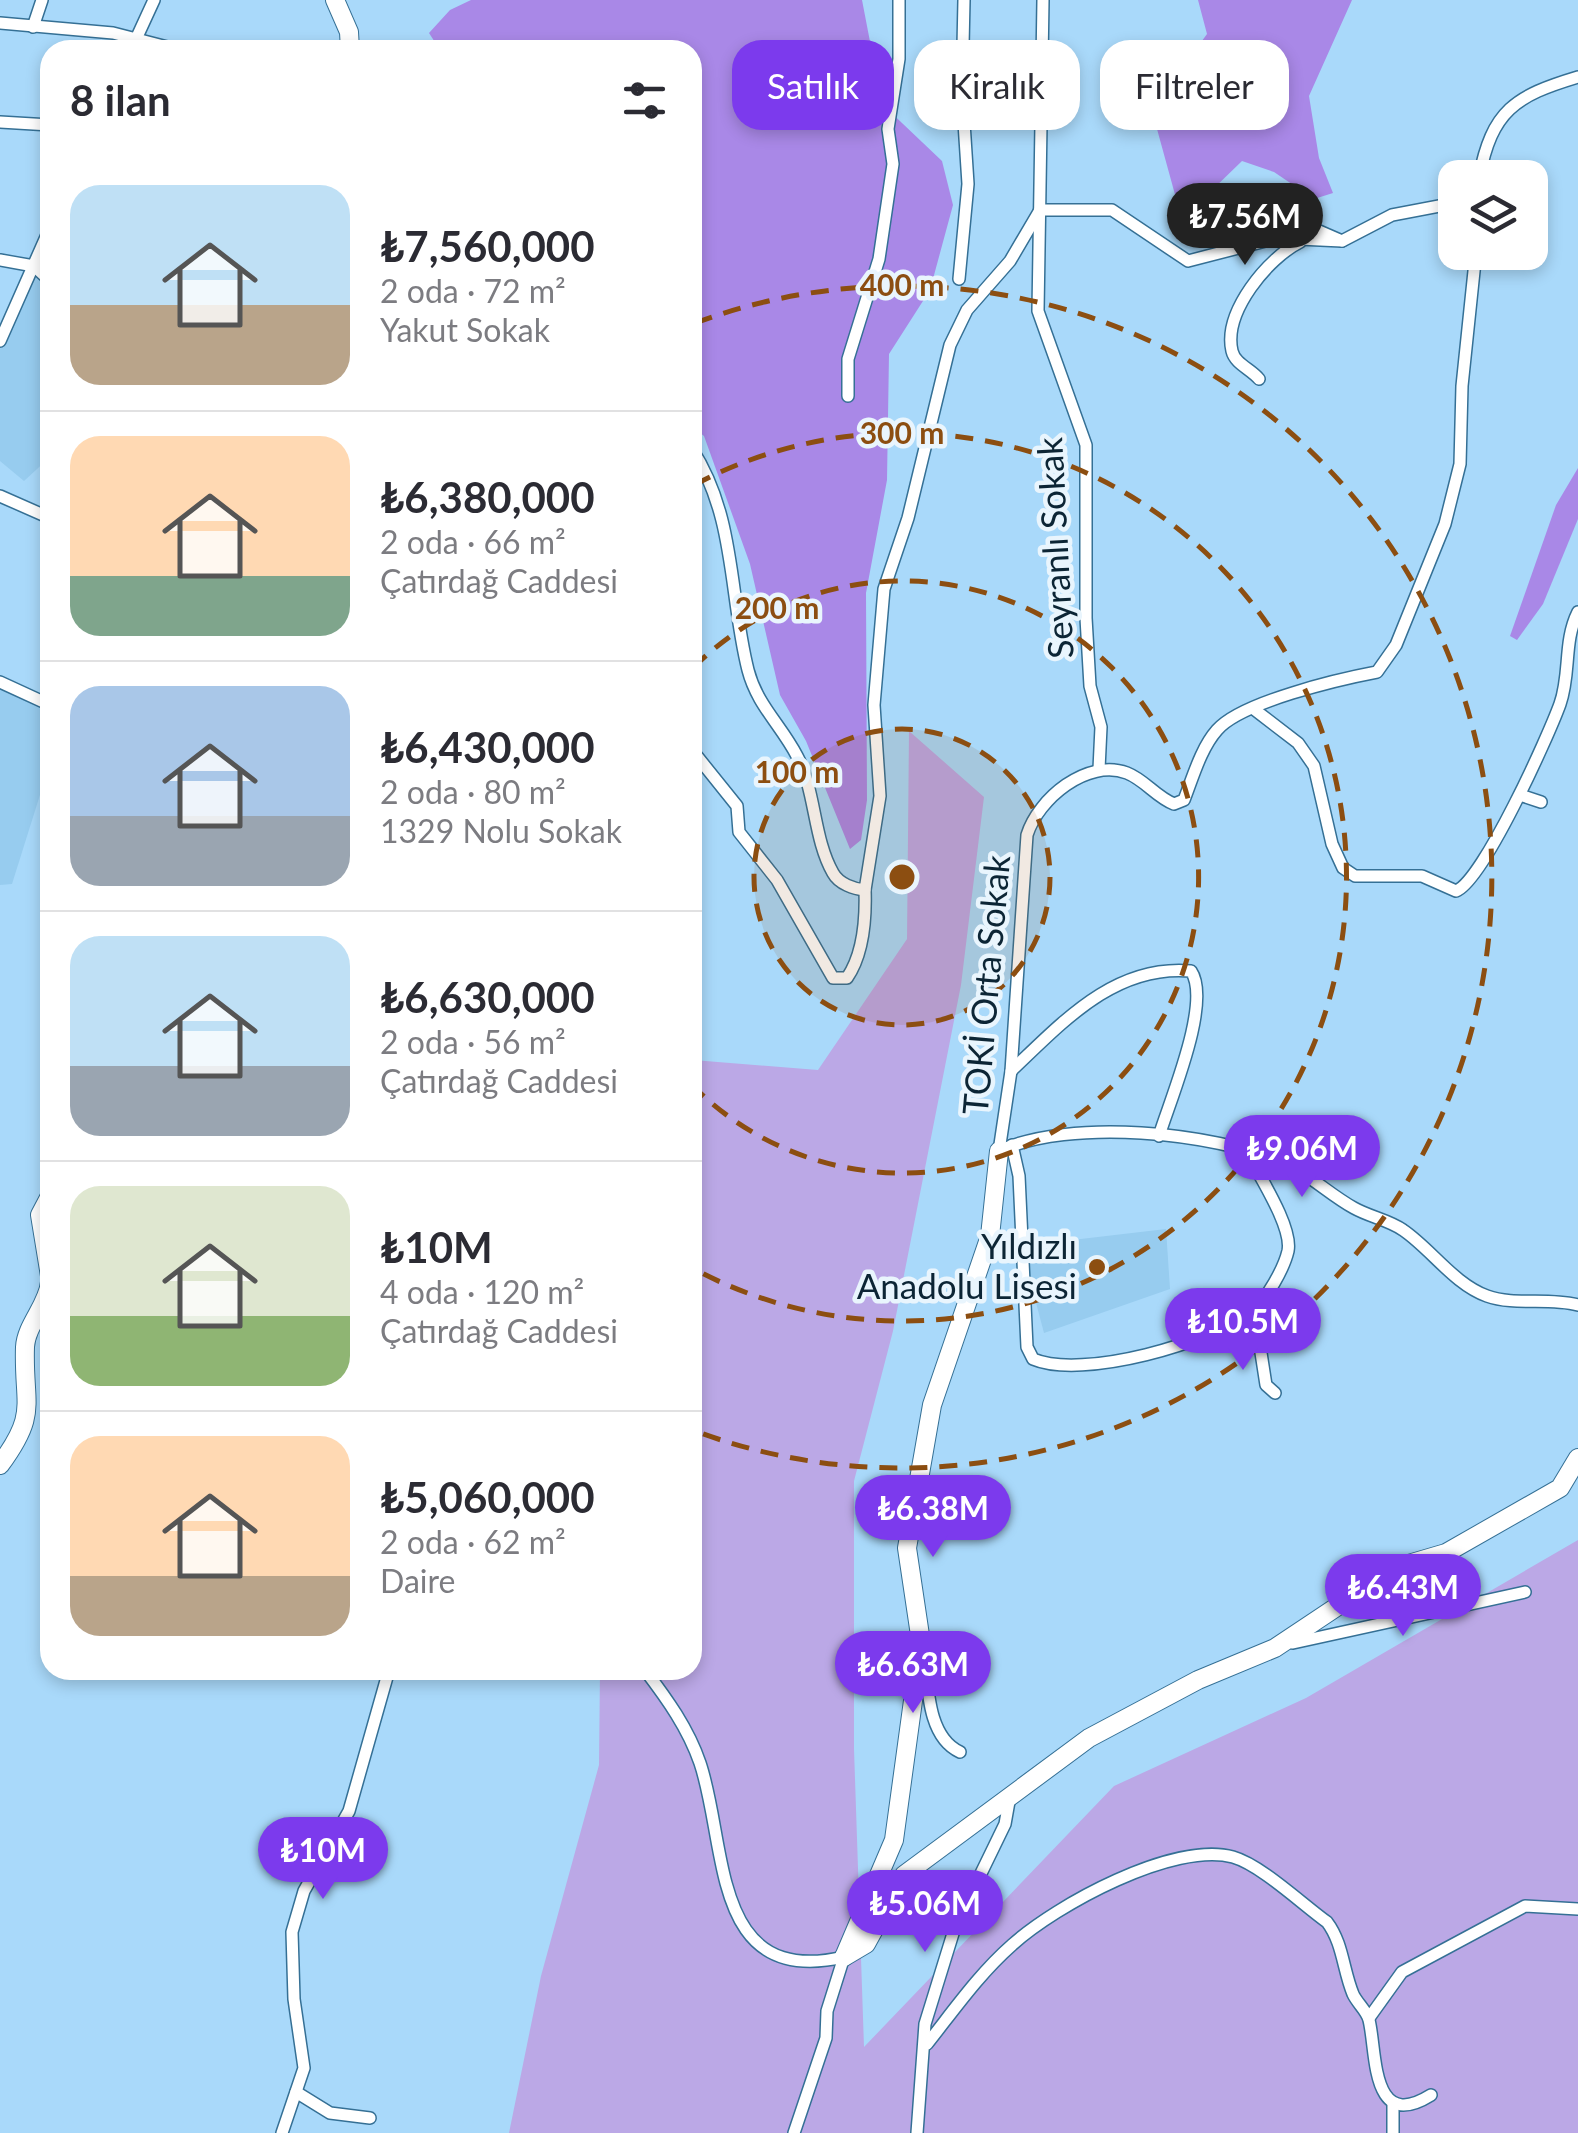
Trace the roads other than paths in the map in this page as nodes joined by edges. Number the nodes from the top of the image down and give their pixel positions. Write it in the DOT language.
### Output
graph roads {
  1 [pos="42,0"];
  2 [pos="154,0"];
  3 [pos="335,0"];
  4 [pos="899,0"];
  5 [pos="964,0"];
  6 [pos="1043,0"];
  7 [pos="0,23"];
  8 [pos="33,27"];
  9 [pos="110,40"];
  10 [pos="136,40"];
  11 [pos="349,40"];
  12 [pos="1578,77"];
  13 [pos="0,122"];
  14 [pos="40,124"];
  15 [pos="1482,160"];
  16 [pos="1438,207"];
  17 [pos="1040,210"];
  18 [pos="1319,231"];
  19 [pos="1342,241"];
  20 [pos="1301,242"];
  21 [pos="40,252"];
  22 [pos="0,260"];
  23 [pos="34,266"];
  24 [pos="1474,270"];
  25 [pos="40,272"];
  26 [pos="959,279"];
  27 [pos="0,341"];
  28 [pos="1259,379"];
  29 [pos="848,396"];
  30 [pos="702,464"];
  31 [pos="0,496"];
  32 [pos="40,514"];
  33 [pos="1578,612"];
  34 [pos="0,682"];
  35 [pos="40,700"];
  36 [pos="1254,710"];
  37 [pos="702,762"];
  38 [pos="1099,769"];
  39 [pos="1520,794"];
  40 [pos="1541,802"];
  41 [pos="865,890"];
  42 [pos="1010,1071"];
  43 [pos="1158,1136"];
  44 [pos="1005,1148"];
  45 [pos="1248,1152"];
  46 [pos="1578,1305"];
  47 [pos="40,1306"];
  48 [pos="1236,1321"];
  49 [pos="1275,1393"];
  50 [pos="1578,1458"];
  51 [pos="0,1466"];
  52 [pos="1526,1592"];
  53 [pos="920,1642"];
  54 [pos="1275,1648"];
  55 [pos="386,1680"];
  56 [pos="652,1680"];
  57 [pos="960,1752"];
  58 [pos="1010,1792"];
  59 [pos="1578,1910"];
  60 [pos="844,1957"];
  61 [pos="1369,2018"];
  62 [pos="928,2044"];
  63 [pos="296,2092"];
  64 [pos="1431,2095"];
  65 [pos="1393,2104"];
  66 [pos="370,2118"];
  67 [pos="282,2133"];
  68 [pos="794,2133"];
  69 [pos="917,2133"];
  70 [pos="1393,2133"];
  1 -- 8 [label="street"];
  2 -- 10 [label="street"];
  3 -- 11 [label="street"];
  4 -- 29 [label="street"];
  5 -- 26 [label="street"];
  6 -- 17 [label="street, Seyranlı Sokak"];
  7 -- 8 [label="street"];
  8 -- 9 [label="street"];
  12 -- 15 [label="street"];
  13 -- 14 [label="street"];
  16 -- 19 [label="street"];
  17 -- 20 [label="street"];
  17 -- 38 [label="street, Seyranlı Sokak"];
  17 -- 41 [label="street"];
  18 -- 19 [label="street"];
  19 -- 20 [label="street"];
  20 -- 28 [label="street"];
  21 -- 23 [label="street"];
  22 -- 23 [label="street"];
  23 -- 25 [label="street"];
  23 -- 27 [label="street"];
  24 -- 36 [label="street"];
  30 -- 41 [label="street"];
  31 -- 32 [label="street"];
  33 -- 39 [label="street"];
  34 -- 35 [label="street"];
  36 -- 38 [label="street"];
  36 -- 39 [label="street"];
  37 -- 41 [label="street"];
  38 -- 42 [label="street, TOKİ Orta Sokak"];
  39 -- 40 [label="street"];
  42 -- 43 [label="street"];
  42 -- 44 [label="street, TOKİ Orta Sokak"];
  43 -- 44 [label="street, TOKİ Orta Sokak"];
  43 -- 45 [label="street, TOKİ Orta Sokak"];
  44 -- 48 [label="street"];
  44 -- 53 [label="street"];
  45 -- 46 [label="street, TOKİ Orta Sokak"];
  45 -- 48 [label="street"];
  47 -- 51 [label="street"];
  48 -- 49 [label="street"];
  50 -- 54 [label="street"];
  52 -- 54 [label="street"];
  53 -- 57 [label="street"];
  53 -- 60 [label="street"];
  54 -- 58 [label="street"];
  55 -- 63 [label="street"];
  56 -- 60 [label="street"];
  58 -- 60 [label="street"];
  58 -- 62 [label="street"];
  59 -- 61 [label="street"];
  60 -- 68 [label="street"];
  61 -- 62 [label="street"];
  61 -- 65 [label="street"];
  62 -- 69 [label="street"];
  63 -- 66 [label="street"];
  63 -- 67 [label="street"];
  64 -- 65 [label="street"];
  65 -- 70 [label="street"];
}
